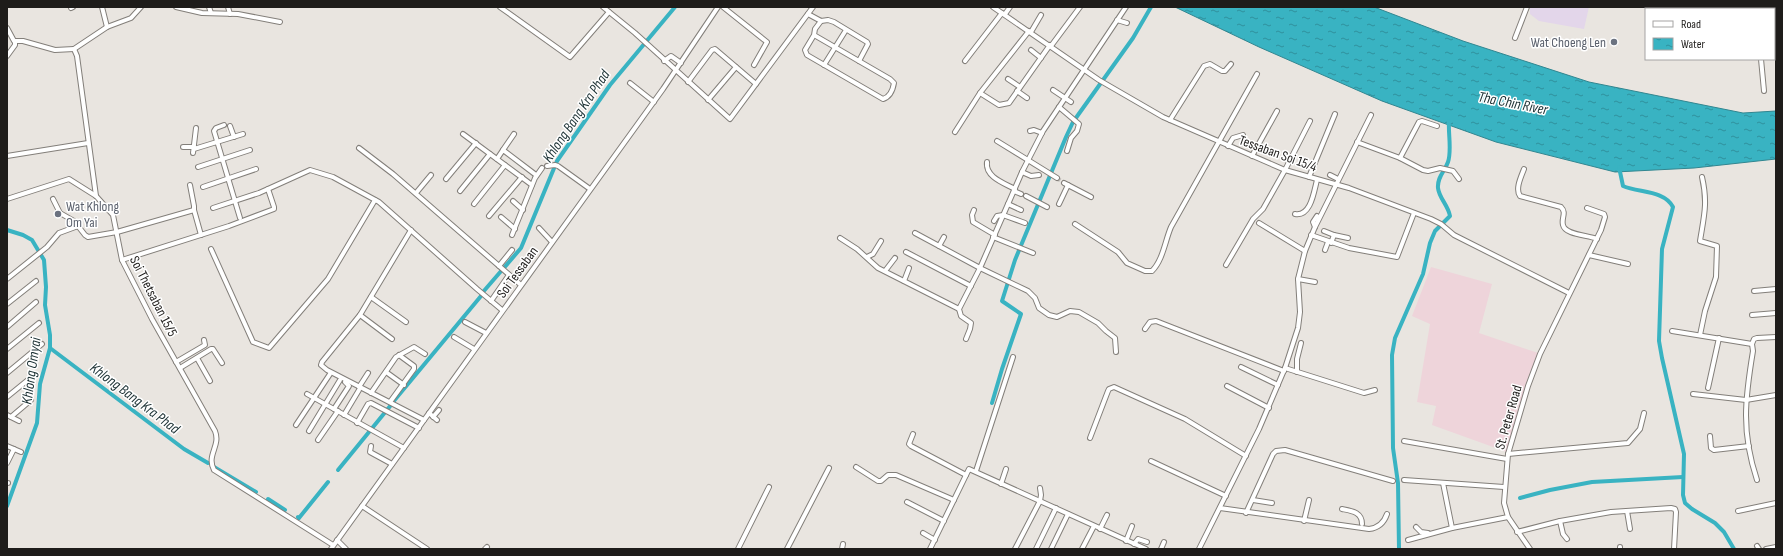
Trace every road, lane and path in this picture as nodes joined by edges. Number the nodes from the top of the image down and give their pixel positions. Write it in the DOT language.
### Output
graph roads {
  1 [pos="102,7"];
  2 [pos="141,7"];
  3 [pos="176,7"];
  4 [pos="209,7"];
  5 [pos="228,7"];
  6 [pos="500,7"];
  7 [pos="603,7"];
  8 [pos="718,7"];
  9 [pos="723,7"];
  10 [pos="813,7"];
  11 [pos="993,7"];
  12 [pos="1010,7"];
  13 [pos="1080,7"];
  14 [pos="1126,7"];
  15 [pos="1527,7"];
  16 [pos="609,12"];
  17 [pos="211,13"];
  18 [pos="230,14"];
  19 [pos="808,14"];
  20 [pos="1004,14"];
  21 [pos="1041,15"];
  22 [pos="1117,20"];
  23 [pos="821,21"];
  24 [pos="280,22"];
  25 [pos="1127,23"];
  26 [pos="107,27"];
  27 [pos="7,28"];
  28 [pos="846,30"];
  29 [pos="1030,31"];
  30 [pos="814,35"];
  31 [pos="1516,38"];
  32 [pos="15,42"];
  33 [pos="1050,46"];
  34 [pos="834,47"];
  35 [pos="74,49"];
  36 [pos="1031,50"];
  37 [pos="7,56"];
  38 [pos="1041,58"];
  39 [pos="859,60"];
  40 [pos="1761,60"];
  41 [pos="664,61"];
  42 [pos="965,61"];
  43 [pos="681,63"];
  44 [pos="1231,64"];
  45 [pos="754,65"];
  46 [pos="824,65"];
  47 [pos="736,67"];
  48 [pos="1084,69"];
  49 [pos="676,71"];
  50 [pos="1257,74"];
  51 [pos="1008,79"];
  52 [pos="688,82"];
  53 [pos="630,83"];
  54 [pos="756,84"];
  55 [pos="1019,89"];
  56 [pos="1053,90"];
  57 [pos="1764,91"];
  58 [pos="980,93"];
  59 [pos="1027,98"];
  60 [pos="1064,98"];
  61 [pos="708,100"];
  62 [pos="654,102"];
  63 [pos="1071,102"];
  64 [pos="1059,107"];
  65 [pos="1278,111"];
  66 [pos="1335,114"];
  67 [pos="1371,115"];
  68 [pos="1170,120"];
  69 [pos="1310,122"];
  70 [pos="224,125"];
  71 [pos="230,126"];
  72 [pos="1437,126"];
  73 [pos="196,128"];
  74 [pos="1030,131"];
  75 [pos="955,132"];
  76 [pos="1042,133"];
  77 [pos="243,134"];
  78 [pos="463,134"];
  79 [pos="514,134"];
  80 [pos="1243,135"];
  81 [pos="234,137"];
  82 [pos="997,141"];
  83 [pos="217,142"];
  84 [pos="1220,142"];
  85 [pos="1357,142"];
  86 [pos="88,143"];
  87 [pos="476,143"];
  88 [pos="183,146"];
  89 [pos="1228,146"];
  90 [pos="360,148"];
  91 [pos="194,150"];
  92 [pos="250,150"];
  93 [pos="503,150"];
  94 [pos="1067,150"];
  95 [pos="490,154"];
  96 [pos="7,156"];
  97 [pos="1252,156"];
  98 [pos="1400,158"];
  99 [pos="222,159"];
  100 [pos="497,159"];
  101 [pos="1027,160"];
  102 [pos="987,162"];
  103 [pos="505,165"];
  104 [pos="547,166"];
  105 [pos="198,167"];
  106 [pos="542,168"];
  107 [pos="256,169"];
  108 [pos="1524,169"];
  109 [pos="1285,170"];
  110 [pos="1022,172"];
  111 [pos="536,174"];
  112 [pos="431,175"];
  113 [pos="1039,175"];
  114 [pos="1053,176"];
  115 [pos="1330,176"];
  116 [pos="1309,177"];
  117 [pos="1702,177"];
  118 [pos="522,178"];
  119 [pos="228,179"];
  120 [pos="446,179"];
  121 [pos="1459,179"];
  122 [pos="1317,180"];
  123 [pos="1337,182"];
  124 [pos="190,185"];
  125 [pos="532,185"];
  126 [pos="203,187"];
  127 [pos="268,189"];
  128 [pos="590,189"];
  129 [pos="1014,190"];
  130 [pos="460,191"];
  131 [pos="416,193"];
  132 [pos="1021,194"];
  133 [pos="96,196"];
  134 [pos="1026,196"];
  135 [pos="1091,197"];
  136 [pos="7,200"];
  137 [pos="53,200"];
  138 [pos="376,200"];
  139 [pos="235,201"];
  140 [pos="513,201"];
  141 [pos="474,204"];
  142 [pos="1008,204"];
  143 [pos="1059,204"];
  144 [pos="1047,207"];
  145 [pos="213,208"];
  146 [pos="1586,208"];
  147 [pos="194,210"];
  148 [pos="523,210"];
  149 [pos="974,210"];
  150 [pos="1021,210"];
  151 [pos="1414,213"];
  152 [pos="1295,214"];
  153 [pos="1003,215"];
  154 [pos="489,216"];
  155 [pos="1317,216"];
  156 [pos="501,217"];
  157 [pos="240,218"];
  158 [pos="994,221"];
  159 [pos="1025,223"];
  160 [pos="1259,223"];
  161 [pos="1075,224"];
  162 [pos="78,226"];
  163 [pos="1315,227"];
  164 [pos="514,228"];
  165 [pos="539,228"];
  166 [pos="411,230"];
  167 [pos="1324,231"];
  168 [pos="116,232"];
  169 [pos="915,233"];
  170 [pos="201,235"];
  171 [pos="512,235"];
  172 [pos="1311,235"];
  173 [pos="994,236"];
  174 [pos="1334,236"];
  175 [pos="944,237"];
  176 [pos="840,238"];
  177 [pos="1348,238"];
  178 [pos="1597,239"];
  179 [pos="552,242"];
  180 [pos="881,242"];
  181 [pos="1330,242"];
  182 [pos="939,246"];
  183 [pos="211,249"];
  184 [pos="512,250"];
  185 [pos="1325,250"];
  186 [pos="1305,251"];
  187 [pos="906,252"];
  188 [pos="1033,254"];
  189 [pos="1590,255"];
  190 [pos="867,257"];
  191 [pos="895,258"];
  192 [pos="122,260"];
  193 [pos="1628,264"];
  194 [pos="499,266"];
  195 [pos="1226,266"];
  196 [pos="909,268"];
  197 [pos="980,268"];
  198 [pos="885,271"];
  199 [pos="509,275"];
  200 [pos="1298,279"];
  201 [pos="7,280"];
  202 [pos="36,281"];
  203 [pos="904,281"];
  204 [pos="1315,282"];
  205 [pos="521,285"];
  206 [pos="971,286"];
  207 [pos="1776,290"];
  208 [pos="1754,291"];
  209 [pos="1569,293"];
  210 [pos="371,297"];
  211 [pos="491,300"];
  212 [pos="36,302"];
  213 [pos="7,304"];
  214 [pos="959,309"];
  215 [pos="502,310"];
  216 [pos="1776,313"];
  217 [pos="360,315"];
  218 [pos="1752,315"];
  219 [pos="406,322"];
  220 [pos="464,322"];
  221 [pos="39,323"];
  222 [pos="7,327"];
  223 [pos="1144,329"];
  224 [pos="1672,331"];
  225 [pos="486,333"];
  226 [pos="1700,335"];
  227 [pos="454,337"];
  228 [pos="1776,337"];
  229 [pos="1719,338"];
  230 [pos="392,339"];
  231 [pos="966,339"];
  232 [pos="204,340"];
  233 [pos="1302,343"];
  234 [pos="42,344"];
  235 [pos="1752,344"];
  236 [pos="7,349"];
  237 [pos="474,349"];
  238 [pos="1116,352"];
  239 [pos="425,354"];
  240 [pos="399,355"];
  241 [pos="1013,357"];
  242 [pos="197,358"];
  243 [pos="176,362"];
  244 [pos="222,363"];
  245 [pos="1240,367"];
  246 [pos="180,368"];
  247 [pos="1284,369"];
  248 [pos="322,370"];
  249 [pos="386,372"];
  250 [pos="1297,372"];
  251 [pos="7,373"];
  252 [pos="368,373"];
  253 [pos="330,374"];
  254 [pos="34,375"];
  255 [pos="340,380"];
  256 [pos="210,381"];
  257 [pos="404,385"];
  258 [pos="1278,385"];
  259 [pos="1227,386"];
  260 [pos="358,388"];
  261 [pos="1708,388"];
  262 [pos="1375,390"];
  263 [pos="369,393"];
  264 [pos="307,394"];
  265 [pos="1693,394"];
  266 [pos="1776,395"];
  267 [pos="7,397"];
  268 [pos="314,398"];
  269 [pos="31,400"];
  270 [pos="1746,400"];
  271 [pos="390,402"];
  272 [pos="326,405"];
  273 [pos="1269,408"];
  274 [pos="336,410"];
  275 [pos="439,410"];
  276 [pos="429,413"];
  277 [pos="1644,413"];
  278 [pos="344,415"];
  279 [pos="9,416"];
  280 [pos="424,420"];
  281 [pos="19,421"];
  282 [pos="356,423"];
  283 [pos="296,425"];
  284 [pos="419,428"];
  285 [pos="309,431"];
  286 [pos="913,434"];
  287 [pos="1710,436"];
  288 [pos="1090,438"];
  289 [pos="318,440"];
  290 [pos="1404,441"];
  291 [pos="7,446"];
  292 [pos="371,446"];
  293 [pos="1749,446"];
  294 [pos="404,448"];
  295 [pos="14,449"];
  296 [pos="21,452"];
  297 [pos="1508,454"];
  298 [pos="1246,456"];
  299 [pos="1507,459"];
  300 [pos="1151,461"];
  301 [pos="7,463"];
  302 [pos="392,464"];
  303 [pos="856,467"];
  304 [pos="829,468"];
  305 [pos="1006,469"];
  306 [pos="972,470"];
  307 [pos="966,474"];
  308 [pos="1393,480"];
  309 [pos="1404,480"];
  310 [pos="1757,480"];
  311 [pos="1001,484"];
  312 [pos="1443,484"];
  313 [pos="769,487"];
  314 [pos="1504,487"];
  315 [pos="1040,488"];
  316 [pos="1226,496"];
  317 [pos="954,500"];
  318 [pos="1253,500"];
  319 [pos="1309,500"];
  320 [pos="1040,501"];
  321 [pos="907,502"];
  322 [pos="1272,503"];
  323 [pos="1776,503"];
  324 [pos="362,506"];
  325 [pos="1056,508"];
  326 [pos="1220,508"];
  327 [pos="1342,509"];
  328 [pos="1627,511"];
  329 [pos="1246,512"];
  330 [pos="1738,512"];
  331 [pos="1068,514"];
  332 [pos="1387,514"];
  333 [pos="1107,515"];
  334 [pos="1508,517"];
  335 [pos="944,521"];
  336 [pos="1304,521"];
  337 [pos="1560,521"];
  338 [pos="1094,526"];
  339 [pos="1132,526"];
  340 [pos="1361,526"];
  341 [pos="1416,527"];
  342 [pos="1452,528"];
  343 [pos="1100,529"];
  344 [pos="1630,529"];
  345 [pos="1517,532"];
  346 [pos="923,533"];
  347 [pos="1428,534"];
  348 [pos="1567,539"];
  349 [pos="337,540"];
  350 [pos="935,540"];
  351 [pos="1126,540"];
  352 [pos="1408,540"];
  353 [pos="1147,542"];
  354 [pos="1164,542"];
  355 [pos="1134,544"];
  356 [pos="332,547"];
  357 [pos="1776,547"];
  358 [pos="346,549"];
  359 [pos="428,549"];
  360 [pos="738,549"];
  361 [pos="787,549"];
  362 [pos="930,549"];
  363 [pos="1014,549"];
  364 [pos="1036,549"];
  365 [pos="1051,549"];
  366 [pos="1082,549"];
  367 [pos="1146,549"];
  368 [pos="1161,549"];
  369 [pos="1199,549"];
  370 [pos="1530,549"];
  371 [pos="1674,549"];
  372 [pos="1766,549"];
  1 -- 26 [label="street"];
  2 -- 26 [label="street"];
  3 -- 17 [label="street"];
  4 -- 17 [label="street"];
  5 -- 18 [label="street"];
  6 -- 16 [label="street"];
  7 -- 16 [label="street"];
  8 -- 43 [label="street, Soi Tessaban"];
  9 -- 45 [label="street"];
  10 -- 19 [label="street"];
  11 -- 20 [label="street, Tessaban Soi 15/4"];
  12 -- 20 [label="street"];
  13 -- 33 [label="street"];
  14 -- 22 [label="street"];
  15 -- 31 [label="street"];
  16 -- 41 [label="street"];
  17 -- 18 [label="street"];
  18 -- 24 [label="street"];
  19 -- 23 [label="street"];
  19 -- 54 [label="street"];
  20 -- 29 [label="street, Tessaban Soi 15/4"];
  20 -- 42 [label="street"];
  21 -- 29 [label="street"];
  22 -- 25 [label="street"];
  22 -- 48 [label="street"];
  23 -- 28 [label="street"];
  23 -- 30 [label="street"];
  26 -- 35 [label="street"];
  27 -- 32 [label="street"];
  28 -- 34 [label="street"];
  28 -- 39 [label="street"];
  29 -- 33 [label="street, Tessaban Soi 15/4"];
  29 -- 58 [label="street"];
  30 -- 34 [label="street"];
  30 -- 46 [label="street"];
  32 -- 35 [label="street"];
  32 -- 37 [label="street"];
  33 -- 38 [label="street"];
  33 -- 48 [label="street, Tessaban Soi 15/4"];
  34 -- 39 [label="street"];
  34 -- 46 [label="street"];
  35 -- 86 [label="street"];
  36 -- 38 [label="street"];
  38 -- 55 [label="street"];
  39 -- 46 [label="street"];
  40 -- 57 [label="street"];
  41 -- 43 [label="street"];
  41 -- 49 [label="street"];
  43 -- 49 [label="street, Soi Tessaban"];
  44 -- 68 [label="street"];
  47 -- 52 [label="street"];
  47 -- 54 [label="street"];
  47 -- 61 [label="street"];
  48 -- 60 [label="street"];
  48 -- 68 [label="street, Tessaban Soi 15/4"];
  49 -- 52 [label="street"];
  49 -- 62 [label="street, Soi Tessaban"];
  50 -- 84 [label="street"];
  51 -- 55 [label="street"];
  52 -- 61 [label="street"];
  53 -- 62 [label="street"];
  54 -- 61 [label="street"];
  55 -- 58 [label="street"];
  55 -- 59 [label="street"];
  56 -- 60 [label="street"];
  58 -- 75 [label="street"];
  60 -- 63 [label="street"];
  60 -- 64 [label="street"];
  62 -- 128 [label="street, Soi Tessaban"];
  64 -- 76 [label="street"];
  64 -- 94 [label="street"];
  65 -- 97 [label="street"];
  66 -- 116 [label="street"];
  67 -- 85 [label="street"];
  68 -- 84 [label="street, Tessaban Soi 15/4"];
  69 -- 109 [label="street"];
  70 -- 83 [label="street"];
  71 -- 81 [label="street"];
  72 -- 98 [label="street"];
  73 -- 91 [label="street"];
  74 -- 76 [label="street"];
  76 -- 101 [label="street"];
  77 -- 81 [label="street"];
  78 -- 87 [label="street"];
  79 -- 93 [label="street"];
  80 -- 89 [label="street"];
  81 -- 83 [label="street"];
  82 -- 101 [label="street"];
  83 -- 91 [label="street"];
  83 -- 99 [label="street"];
  84 -- 89 [label="street, Tessaban Soi 15/4"];
  84 -- 161 [label="street"];
  85 -- 98 [label="street"];
  85 -- 123 [label="street"];
  86 -- 96 [label="street"];
  86 -- 133 [label="street"];
  87 -- 95 [label="street"];
  87 -- 120 [label="street"];
  88 -- 91 [label="street"];
  89 -- 97 [label="street, Tessaban Soi 15/4"];
  90 -- 131 [label="street"];
  92 -- 99 [label="street"];
  93 -- 100 [label="street"];
  93 -- 111 [label="street"];
  95 -- 100 [label="street"];
  95 -- 130 [label="street"];
  97 -- 109 [label="street, Tessaban Soi 15/4"];
  98 -- 121 [label="street"];
  99 -- 105 [label="street"];
  99 -- 119 [label="street"];
  100 -- 103 [label="street"];
  101 -- 110 [label="street"];
  101 -- 114 [label="street"];
  102 -- 129 [label="street"];
  103 -- 118 [label="street"];
  103 -- 141 [label="street"];
  104 -- 128 [label="street"];
  106 -- 111 [label="street"];
  107 -- 119 [label="street"];
  108 -- 178 [label="street"];
  109 -- 116 [label="street, Tessaban Soi 15/4"];
  109 -- 195 [label="street"];
  110 -- 113 [label="street"];
  110 -- 129 [label="street"];
  111 -- 125 [label="street"];
  112 -- 131 [label="street"];
  115 -- 123 [label="street"];
  116 -- 122 [label="street, Tessaban Soi 15/4"];
  117 -- 226 [label="street"];
  118 -- 125 [label="street"];
  118 -- 154 [label="street"];
  119 -- 126 [label="street"];
  119 -- 139 [label="street"];
  122 -- 123 [label="street, Tessaban Soi 15/4"];
  122 -- 152 [label="street"];
  123 -- 151 [label="street, Tessaban Soi 15/4"];
  123 -- 163 [label="street"];
  124 -- 147 [label="street"];
  125 -- 148 [label="street"];
  127 -- 138 [label="street"];
  127 -- 139 [label="street"];
  127 -- 170 [label="street"];
  128 -- 179 [label="street, Soi Tessaban"];
  129 -- 132 [label="street"];
  129 -- 142 [label="street"];
  131 -- 194 [label="street"];
  133 -- 136 [label="street, Soi Thetsaban 15/5"];
  133 -- 168 [label="street, Soi Thetsaban 15/5"];
  134 -- 144 [label="street"];
  135 -- 143 [label="street"];
  137 -- 162 [label="street"];
  138 -- 166 [label="street"];
  138 -- 183 [label="street"];
  139 -- 145 [label="street"];
  139 -- 157 [label="street"];
  140 -- 148 [label="street"];
  142 -- 150 [label="street"];
  142 -- 153 [label="street"];
  146 -- 178 [label="street, St. Peter Road"];
  147 -- 168 [label="street"];
  147 -- 170 [label="street"];
  148 -- 164 [label="street"];
  149 -- 173 [label="street"];
  151 -- 181 [label="street"];
  151 -- 209 [label="street, Tessaban Soi 15/4"];
  153 -- 158 [label="street"];
  153 -- 159 [label="street"];
  153 -- 173 [label="street"];
  155 -- 163 [label="street"];
  156 -- 164 [label="street"];
  160 -- 186 [label="street"];
  162 -- 168 [label="street"];
  162 -- 201 [label="street"];
  163 -- 172 [label="street"];
  164 -- 171 [label="street"];
  165 -- 179 [label="street"];
  166 -- 210 [label="street"];
  166 -- 211 [label="street"];
  167 -- 174 [label="street"];
  168 -- 192 [label="street, Soi Thetsaban 15/5"];
  169 -- 182 [label="street"];
  170 -- 192 [label="street"];
  172 -- 181 [label="street"];
  172 -- 186 [label="street"];
  173 -- 188 [label="street"];
  173 -- 197 [label="street"];
  174 -- 177 [label="street"];
  174 -- 181 [label="street"];
  175 -- 182 [label="street"];
  176 -- 190 [label="street"];
  178 -- 189 [label="street, St. Peter Road"];
  179 -- 205 [label="street, Soi Tessaban"];
  180 -- 190 [label="street"];
  181 -- 185 [label="street"];
  182 -- 197 [label="street"];
  184 -- 194 [label="street"];
  186 -- 200 [label="street"];
  187 -- 206 [label="street"];
  189 -- 193 [label="street"];
  189 -- 209 [label="street, St. Peter Road"];
  190 -- 198 [label="street"];
  191 -- 198 [label="street"];
  192 -- 243 [label="street, Soi Thetsaban 15/5"];
  194 -- 199 [label="street"];
  196 -- 203 [label="street"];
  197 -- 206 [label="street"];
  197 -- 238 [label="street"];
  198 -- 203 [label="street"];
  199 -- 205 [label="street"];
  199 -- 211 [label="street"];
  200 -- 204 [label="street"];
  200 -- 247 [label="street"];
  202 -- 213 [label="street"];
  203 -- 214 [label="street"];
  205 -- 215 [label="street, Soi Tessaban"];
  206 -- 214 [label="street"];
  207 -- 208 [label="street"];
  209 -- 297 [label="street, St. Peter Road"];
  210 -- 217 [label="street"];
  210 -- 219 [label="street"];
  211 -- 215 [label="street"];
  212 -- 222 [label="street"];
  214 -- 231 [label="street"];
  215 -- 225 [label="street, Soi Tessaban"];
  216 -- 218 [label="street"];
  217 -- 230 [label="street"];
  217 -- 260 [label="street"];
  220 -- 225 [label="street"];
  221 -- 236 [label="street"];
  223 -- 247 [label="street"];
  224 -- 226 [label="street"];
  225 -- 237 [label="street, Soi Tessaban"];
  226 -- 229 [label="street"];
  227 -- 237 [label="street"];
  228 -- 235 [label="street"];
  229 -- 235 [label="street"];
  229 -- 261 [label="street"];
  232 -- 243 [label="street"];
  233 -- 250 [label="street"];
  234 -- 251 [label="street"];
  235 -- 270 [label="street"];
  237 -- 276 [label="street, Soi Tessaban"];
  239 -- 240 [label="street"];
  240 -- 249 [label="street"];
  240 -- 257 [label="street"];
  241 -- 306 [label="street"];
  242 -- 244 [label="street"];
  242 -- 246 [label="street"];
  242 -- 256 [label="street"];
  243 -- 246 [label="street, Soi Thetsaban 15/5"];
  245 -- 258 [label="street"];
  246 -- 356 [label="street, Soi Thetsaban 15/5"];
  247 -- 250 [label="street"];
  247 -- 258 [label="street"];
  248 -- 253 [label="street"];
  249 -- 257 [label="street"];
  249 -- 263 [label="street"];
  250 -- 262 [label="street"];
  252 -- 260 [label="street"];
  253 -- 255 [label="street"];
  253 -- 268 [label="street"];
  254 -- 267 [label="street"];
  255 -- 272 [label="street"];
  255 -- 274 [label="street"];
  257 -- 271 [label="street"];
  258 -- 273 [label="street"];
  259 -- 273 [label="street"];
  260 -- 263 [label="street"];
  260 -- 278 [label="street"];
  263 -- 271 [label="street"];
  264 -- 268 [label="street"];
  265 -- 270 [label="street"];
  266 -- 270 [label="street"];
  268 -- 272 [label="street"];
  268 -- 283 [label="street"];
  269 -- 279 [label="street"];
  270 -- 293 [label="street"];
  271 -- 280 [label="street"];
  272 -- 274 [label="street"];
  272 -- 285 [label="street"];
  273 -- 298 [label="street"];
  274 -- 278 [label="street"];
  274 -- 289 [label="street"];
  275 -- 276 [label="street"];
  276 -- 280 [label="street, Soi Tessaban"];
  277 -- 297 [label="street"];
  278 -- 282 [label="street"];
  279 -- 281 [label="street"];
  280 -- 284 [label="street, Soi Tessaban"];
  282 -- 284 [label="street"];
  282 -- 294 [label="street"];
  284 -- 294 [label="street, Soi Tessaban"];
  286 -- 307 [label="street"];
  287 -- 293 [label="street"];
  288 -- 298 [label="street"];
  290 -- 299 [label="street"];
  291 -- 295 [label="street"];
  292 -- 302 [label="street"];
  293 -- 310 [label="street"];
  294 -- 302 [label="street, Soi Tessaban"];
  295 -- 296 [label="street"];
  295 -- 301 [label="street"];
  297 -- 299 [label="street, St. Peter Road"];
  298 -- 316 [label="street"];
  299 -- 314 [label="street, St. Peter Road"];
  300 -- 316 [label="street"];
  302 -- 324 [label="street, Soi Tessaban"];
  303 -- 317 [label="street"];
  304 -- 361 [label="street"];
  305 -- 311 [label="street"];
  306 -- 307 [label="street"];
  306 -- 311 [label="street"];
  307 -- 317 [label="street"];
  308 -- 318 [label="street"];
  309 -- 312 [label="street"];
  311 -- 320 [label="street"];
  312 -- 314 [label="street"];
  312 -- 342 [label="street"];
  313 -- 360 [label="street"];
  314 -- 334 [label="street, St. Peter Road"];
  315 -- 320 [label="street"];
  316 -- 326 [label="street"];
  317 -- 335 [label="street"];
  318 -- 322 [label="street"];
  318 -- 329 [label="street"];
  319 -- 336 [label="street"];
  320 -- 325 [label="street"];
  320 -- 363 [label="street"];
  321 -- 335 [label="street"];
  323 -- 330 [label="street"];
  324 -- 349 [label="street, Soi Tessaban"];
  324 -- 359 [label="street"];
  325 -- 331 [label="street"];
  325 -- 364 [label="street"];
  326 -- 329 [label="street"];
  326 -- 369 [label="street"];
  327 -- 340 [label="street"];
  328 -- 337 [label="street"];
  328 -- 344 [label="street"];
  328 -- 371 [label="street"];
  329 -- 336 [label="street"];
  331 -- 338 [label="street"];
  331 -- 365 [label="street"];
  332 -- 340 [label="street"];
  333 -- 343 [label="street"];
  334 -- 342 [label="street"];
  334 -- 345 [label="street, St. Peter Road"];
  335 -- 350 [label="street"];
  336 -- 340 [label="street"];
  337 -- 345 [label="street"];
  337 -- 348 [label="street"];
  338 -- 343 [label="street"];
  338 -- 366 [label="street"];
  339 -- 351 [label="street"];
  341 -- 347 [label="street"];
  342 -- 347 [label="street"];
  343 -- 351 [label="street"];
  345 -- 370 [label="street, St. Peter Road"];
  346 -- 350 [label="street"];
  347 -- 352 [label="street"];
  349 -- 356 [label="street, Soi Tessaban"];
  349 -- 358 [label="street"];
  350 -- 362 [label="street"];
  351 -- 355 [label="street"];
  353 -- 355 [label="street"];
  354 -- 368 [label="street"];
  355 -- 367 [label="street"];
  357 -- 372 [label="street"];
}
